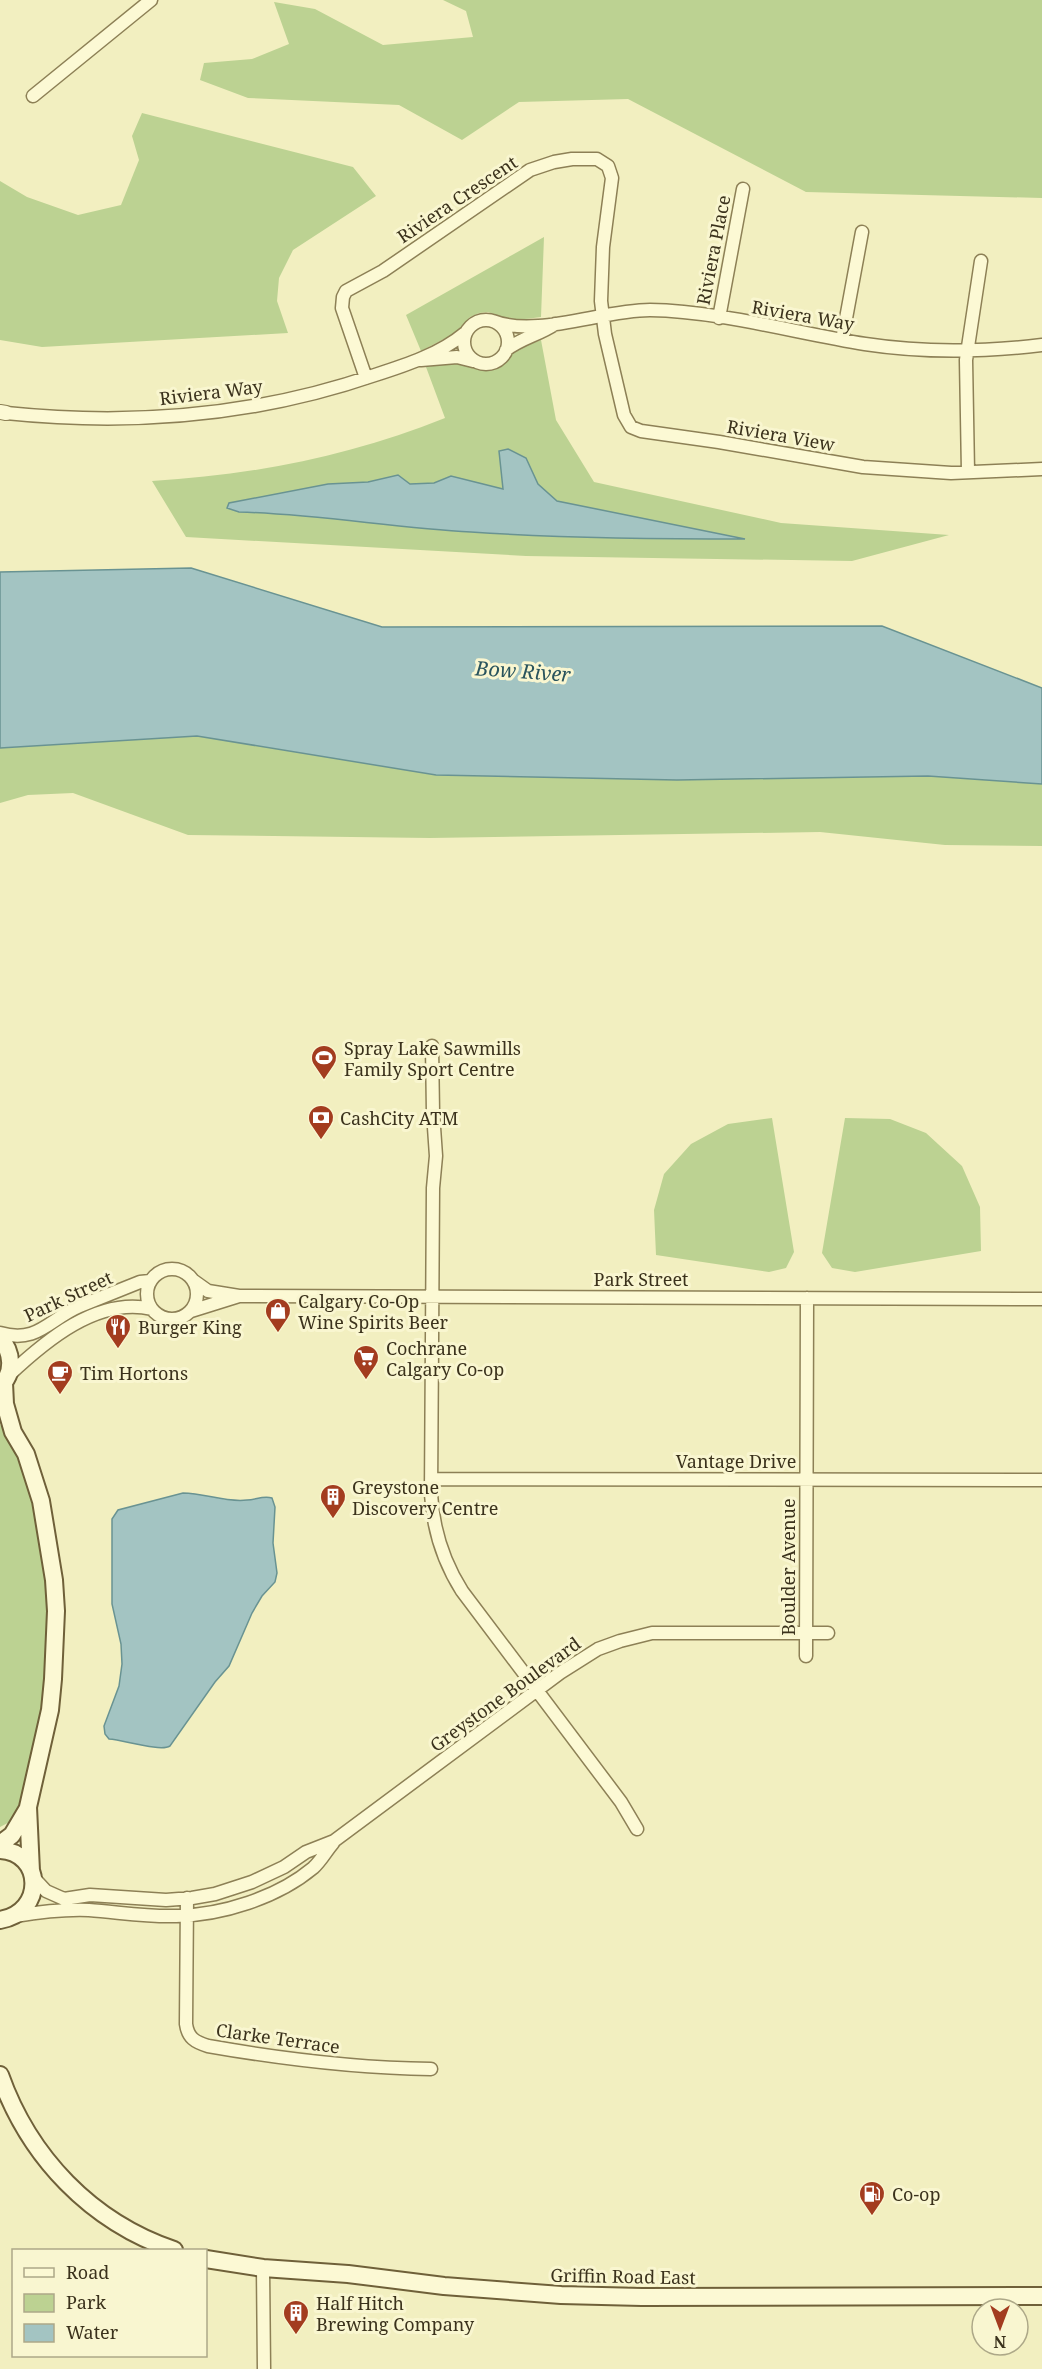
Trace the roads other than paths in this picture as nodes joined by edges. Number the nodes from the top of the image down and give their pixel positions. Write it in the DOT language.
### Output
graph roads {
  1 [pos="152,0"];
  2 [pos="33,96"];
  3 [pos="743,189"];
  4 [pos="862,232"];
  5 [pos="981,261"];
  6 [pos="602,314"];
  7 [pos="719,318"];
  8 [pos="493,321"];
  9 [pos="558,323"];
  10 [pos="465,333"];
  11 [pos="842,340"];
  12 [pos="1042,345"];
  13 [pos="506,350"];
  14 [pos="967,350"];
  15 [pos="421,360"];
  16 [pos="477,362"];
  17 [pos="366,378"];
  18 [pos="3,412"];
  19 [pos="1042,469"];
  20 [pos="968,472"];
  21 [pos="432,1046"];
  22 [pos="150,1281"];
  23 [pos="194,1281"];
  24 [pos="239,1296"];
  25 [pos="432,1296"];
  26 [pos="807,1298"];
  27 [pos="1042,1299"];
  28 [pos="152,1309"];
  29 [pos="191,1311"];
  30 [pos="0,1336"];
  31 [pos="4,1381"];
  32 [pos="6,1427"];
  33 [pos="431,1479"];
  34 [pos="806,1479"];
  35 [pos="1042,1480"];
  36 [pos="806,1633"];
  37 [pos="828,1633"];
  38 [pos="806,1656"];
  39 [pos="537,1691"];
  40 [pos="28,1807"];
  41 [pos="637,1829"];
  42 [pos="334,1841"];
  43 [pos="0,1844"];
  44 [pos="0,1850"];
  45 [pos="32,1874"];
  46 [pos="188,1898"];
  47 [pos="187,1916"];
  48 [pos="6,1921"];
  49 [pos="431,2069"];
  50 [pos="0,2075"];
  51 [pos="172,2249"];
  52 [pos="207,2259"];
  53 [pos="263,2268"];
  54 [pos="1042,2296"];
  55 [pos="264,2369"];
  1 -- 2 [label="street"];
  3 -- 7 [label="street, Riviera Place"];
  4 -- 11 [label="street"];
  5 -- 14 [label="street"];
  6 -- 7 [label="street, Riviera Way"];
  6 -- 9 [label="street, Riviera Way"];
  6 -- 17 [label="street, Riviera Crescent"];
  6 -- 20 [label="street, Riviera View"];
  7 -- 11 [label="street, Riviera Way"];
  8 -- 9 [label="street, Riviera Way"];
  8 -- 10 [label="street, Riviera Way"];
  8 -- 13 [label="street"];
  9 -- 13 [label="street, Riviera Way"];
  10 -- 15 [label="street, Riviera Way"];
  10 -- 16 [label="street"];
  11 -- 14 [label="street, Riviera Way"];
  12 -- 14 [label="street, Riviera Way"];
  13 -- 16 [label="street, Riviera Way"];
  14 -- 20 [label="street"];
  15 -- 16 [label="street, Riviera Way"];
  15 -- 17 [label="street, Riviera Way"];
  17 -- 18 [label="street, Riviera Way"];
  19 -- 20 [label="street, Riviera View"];
  21 -- 25 [label="street"];
  22 -- 23 [label="street"];
  22 -- 28 [label="street"];
  22 -- 30 [label="street, Park Street"];
  23 -- 24 [label="street, Park Street"];
  23 -- 29 [label="street"];
  24 -- 25 [label="street, Park Street"];
  24 -- 29 [label="street, Park Street"];
  25 -- 26 [label="street, Park Street"];
  25 -- 33 [label="street"];
  26 -- 27 [label="street, Park Street"];
  26 -- 34 [label="street, Boulder Avenue"];
  28 -- 29 [label="street"];
  28 -- 31 [label="street, Park Street"];
  30 -- 31 [label="main road"];
  31 -- 32 [label="main road"];
  32 -- 40 [label="main road"];
  33 -- 34 [label="street, Vantage Drive"];
  33 -- 39 [label="street"];
  34 -- 35 [label="street, Vantage Drive"];
  34 -- 36 [label="street, Boulder Avenue"];
  36 -- 37 [label="street, Greystone Boulevard"];
  36 -- 38 [label="street, Boulder Avenue"];
  36 -- 39 [label="street, Greystone Boulevard"];
  39 -- 41 [label="street"];
  39 -- 42 [label="street, Greystone Boulevard"];
  40 -- 43 [label="main road"];
  40 -- 45 [label="main road"];
  42 -- 46 [label="street, Greystone Boulevard"];
  42 -- 47 [label="street, Greystone Boulevard"];
  44 -- 45 [label="main road"];
  45 -- 46 [label="street, Greystone Boulevard"];
  45 -- 48 [label="main road"];
  46 -- 47 [label="street, Clarke Terrace"];
  47 -- 48 [label="street, Greystone Boulevard"];
  47 -- 49 [label="street, Clarke Terrace"];
  50 -- 51 [label="main road"];
  52 -- 53 [label="main road, Griffin Road East"];
  53 -- 54 [label="main road, Griffin Road East"];
  53 -- 55 [label="street"];
}
